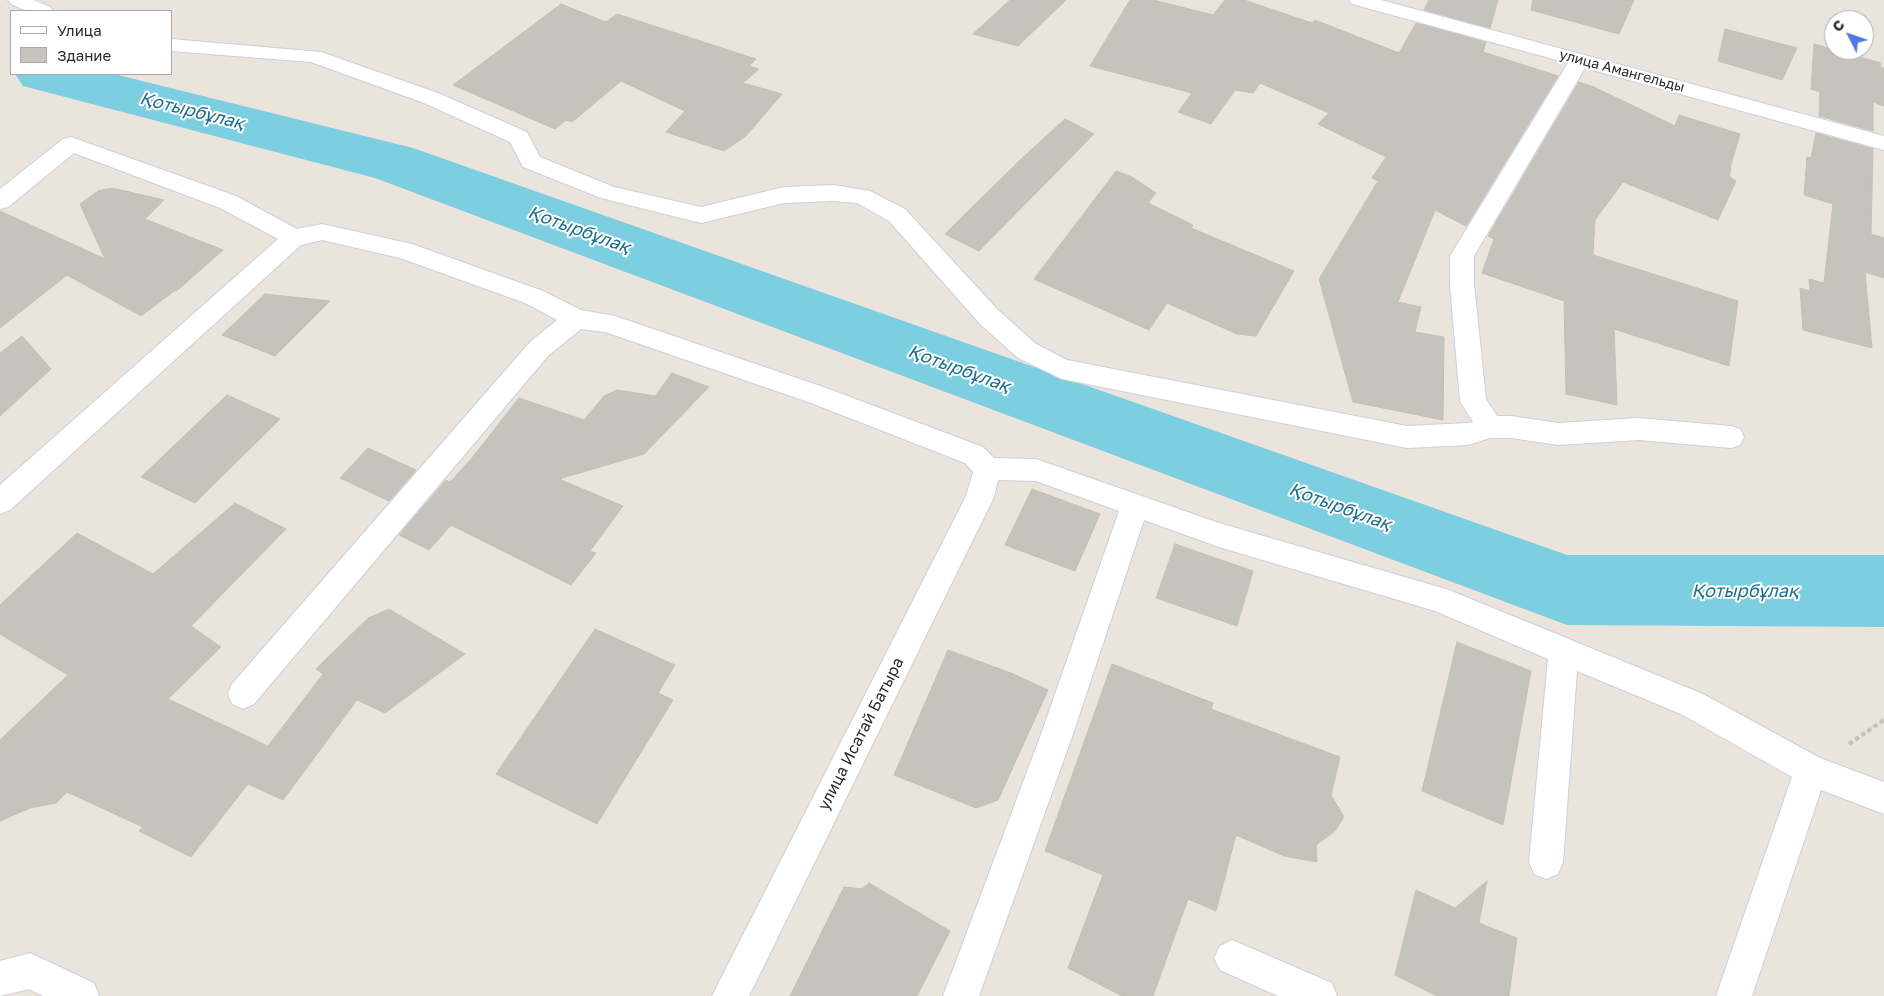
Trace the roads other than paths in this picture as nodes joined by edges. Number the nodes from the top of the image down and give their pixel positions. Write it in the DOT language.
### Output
graph roads {
  1 [pos="18,0"];
  2 [pos="1359,0"];
  3 [pos="41,10"];
  4 [pos="172,45"];
  5 [pos="1580,60"];
  6 [pos="1884,143"];
  7 [pos="0,201"];
  8 [pos="294,238"];
  9 [pos="576,319"];
  10 [pos="1490,427"];
  11 [pos="1731,437"];
  12 [pos="986,470"];
  13 [pos="0,502"];
  14 [pos="1135,504"];
  15 [pos="1564,650"];
  16 [pos="243,694"];
  17 [pos="1811,770"];
  18 [pos="1884,798"];
  19 [pos="1546,862"];
  20 [pos="1232,958"];
  21 [pos="0,979"];
  22 [pos="81,996"];
  23 [pos="730,996"];
  24 [pos="961,996"];
  25 [pos="1319,996"];
  26 [pos="1734,996"];
  1 -- 3 [label="street"];
  2 -- 5 [label="street, улица Амангельды"];
  4 -- 10 [label="street"];
  5 -- 6 [label="street, улица Амангельды"];
  5 -- 10 [label="street"];
  7 -- 8 [label="street"];
  8 -- 9 [label="street"];
  8 -- 13 [label="street"];
  9 -- 12 [label="street"];
  9 -- 16 [label="street"];
  10 -- 11 [label="street"];
  12 -- 14 [label="street"];
  12 -- 23 [label="street, улица Исатай Батыра"];
  14 -- 15 [label="street"];
  14 -- 24 [label="street"];
  15 -- 17 [label="street"];
  15 -- 19 [label="street"];
  17 -- 18 [label="street"];
  17 -- 26 [label="street"];
  20 -- 25 [label="street"];
  21 -- 22 [label="street"];
}
